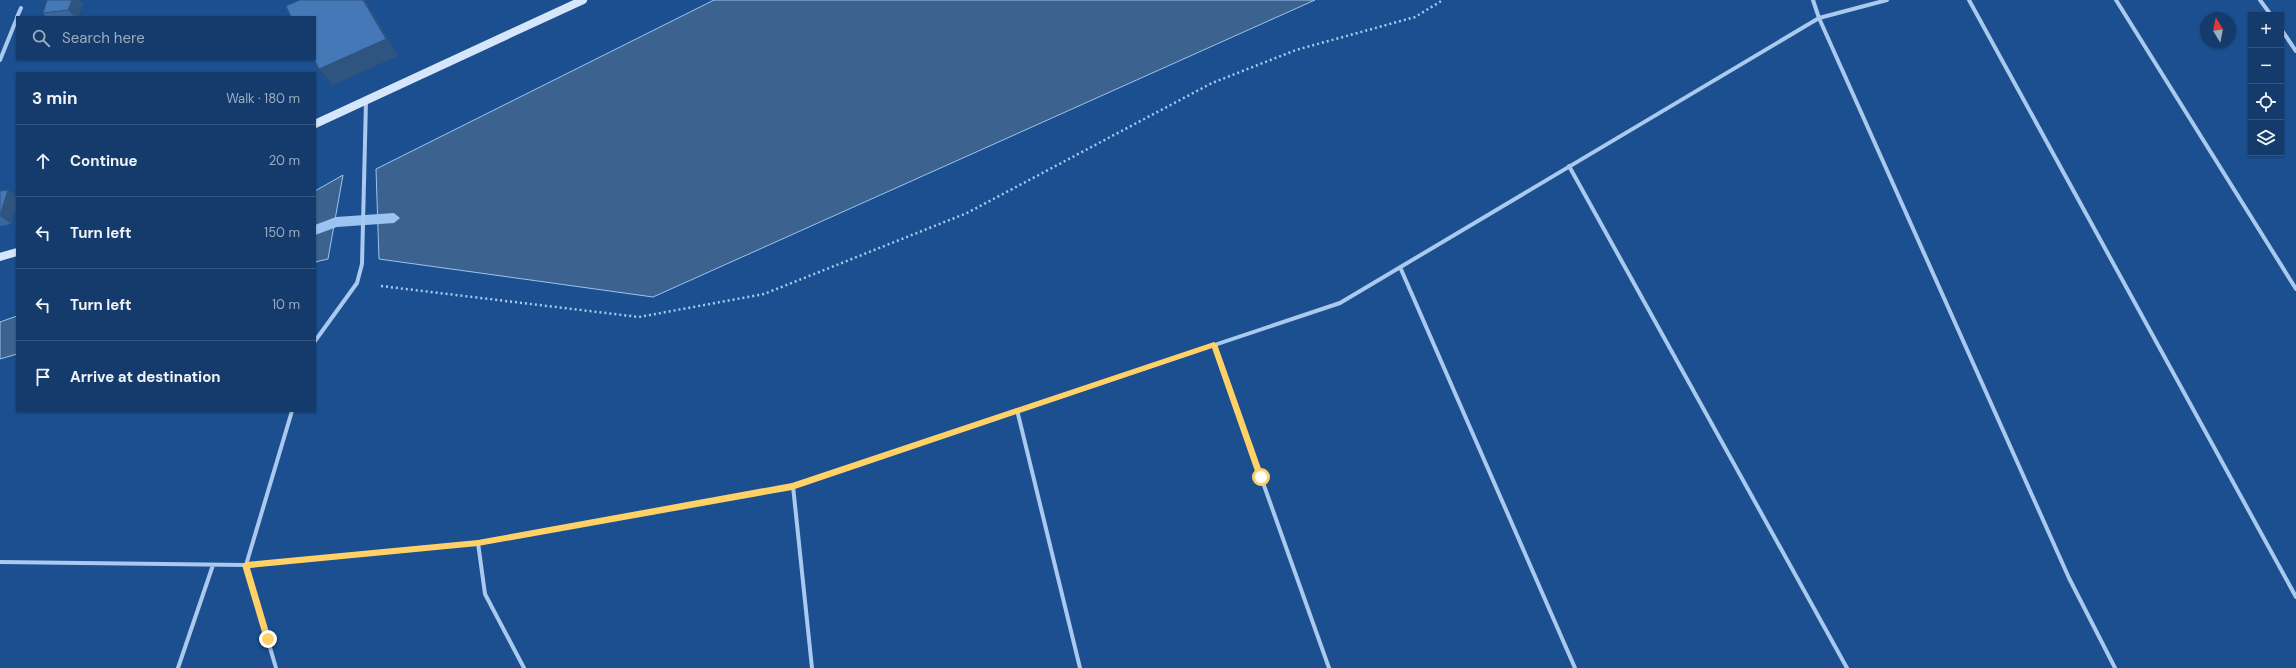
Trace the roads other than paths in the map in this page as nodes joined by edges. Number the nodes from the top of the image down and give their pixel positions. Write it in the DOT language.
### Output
graph roads {
  1 [pos="583,0"];
  2 [pos="1813,0"];
  3 [pos="1887,0"];
  4 [pos="1969,0"];
  5 [pos="2116,0"];
  6 [pos="2260,0"];
  7 [pos="21,8"];
  8 [pos="2269,12"];
  9 [pos="17,16"];
  10 [pos="1819,18"];
  11 [pos="16,20"];
  12 [pos="2284,33"];
  13 [pos="2296,51"];
  14 [pos="0,60"];
  15 [pos="366,101"];
  16 [pos="316,124"];
  17 [pos="1569,166"];
  18 [pos="16,252"];
  19 [pos="0,256"];
  20 [pos="1400,267"];
  21 [pos="2296,289"];
  22 [pos="316,340"];
  23 [pos="1214,344"];
  24 [pos="1017,410"];
  25 [pos="292,412"];
  26 [pos="792,486"];
  27 [pos="478,543"];
  28 [pos="0,562"];
  29 [pos="213,565"];
  30 [pos="246,565"];
  31 [pos="2296,597"];
  32 [pos="178,668"];
  33 [pos="276,668"];
  34 [pos="524,668"];
  35 [pos="812,668"];
  36 [pos="1080,668"];
  37 [pos="1329,668"];
  38 [pos="1575,668"];
  39 [pos="1847,668"];
  40 [pos="2115,668"];
  1 -- 15 [label="street"];
  2 -- 10 [label="street"];
  3 -- 10 [label="street"];
  4 -- 31 [label="street"];
  5 -- 21 [label="street"];
  6 -- 8 [label="street"];
  7 -- 9 [label="street"];
  10 -- 17 [label="street"];
  10 -- 40 [label="street"];
  11 -- 14 [label="street"];
  12 -- 13 [label="street"];
  15 -- 16 [label="street"];
  15 -- 22 [label="street"];
  17 -- 20 [label="street"];
  17 -- 39 [label="street"];
  18 -- 19 [label="street"];
  20 -- 23 [label="street"];
  20 -- 38 [label="street"];
  23 -- 24 [label="street"];
  23 -- 37 [label="street"];
  24 -- 26 [label="street"];
  24 -- 36 [label="street"];
  25 -- 30 [label="street"];
  26 -- 27 [label="street"];
  26 -- 35 [label="street"];
  27 -- 30 [label="street"];
  27 -- 34 [label="street"];
  28 -- 29 [label="street"];
  29 -- 30 [label="street"];
  29 -- 32 [label="street"];
  30 -- 33 [label="street"];
}
